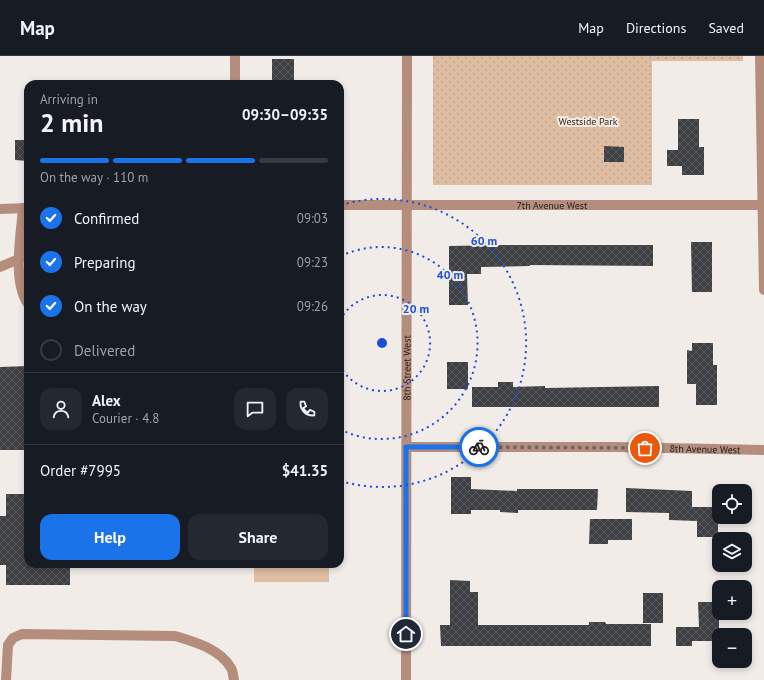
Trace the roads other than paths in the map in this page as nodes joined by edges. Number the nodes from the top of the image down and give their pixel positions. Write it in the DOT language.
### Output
graph roads {
  1 [pos="235,56"];
  2 [pos="407,56"];
  3 [pos="760,56"];
  4 [pos="235,80"];
  5 [pos="344,205"];
  6 [pos="408,205"];
  7 [pos="763,205"];
  8 [pos="24,208"];
  9 [pos="0,209"];
  10 [pos="24,262"];
  11 [pos="0,266"];
  12 [pos="764,290"];
  13 [pos="24,293"];
  14 [pos="406,447"];
  15 [pos="764,450"];
  16 [pos="6,680"];
  17 [pos="234,680"];
  18 [pos="406,680"];
  1 -- 4 [label="street"];
  2 -- 6 [label="street, 8th Street West"];
  3 -- 7 [label="street"];
  5 -- 6 [label="street, 7th Avenue West"];
  6 -- 7 [label="street, 7th Avenue West"];
  6 -- 14 [label="street, 8th Street West"];
  7 -- 12 [label="street"];
  8 -- 9 [label="street"];
  10 -- 11 [label="street"];
  10 -- 13 [label="street"];
  14 -- 15 [label="street, 8th Avenue West"];
  14 -- 18 [label="street, 8th Street West"];
  16 -- 17 [label="street"];
}
